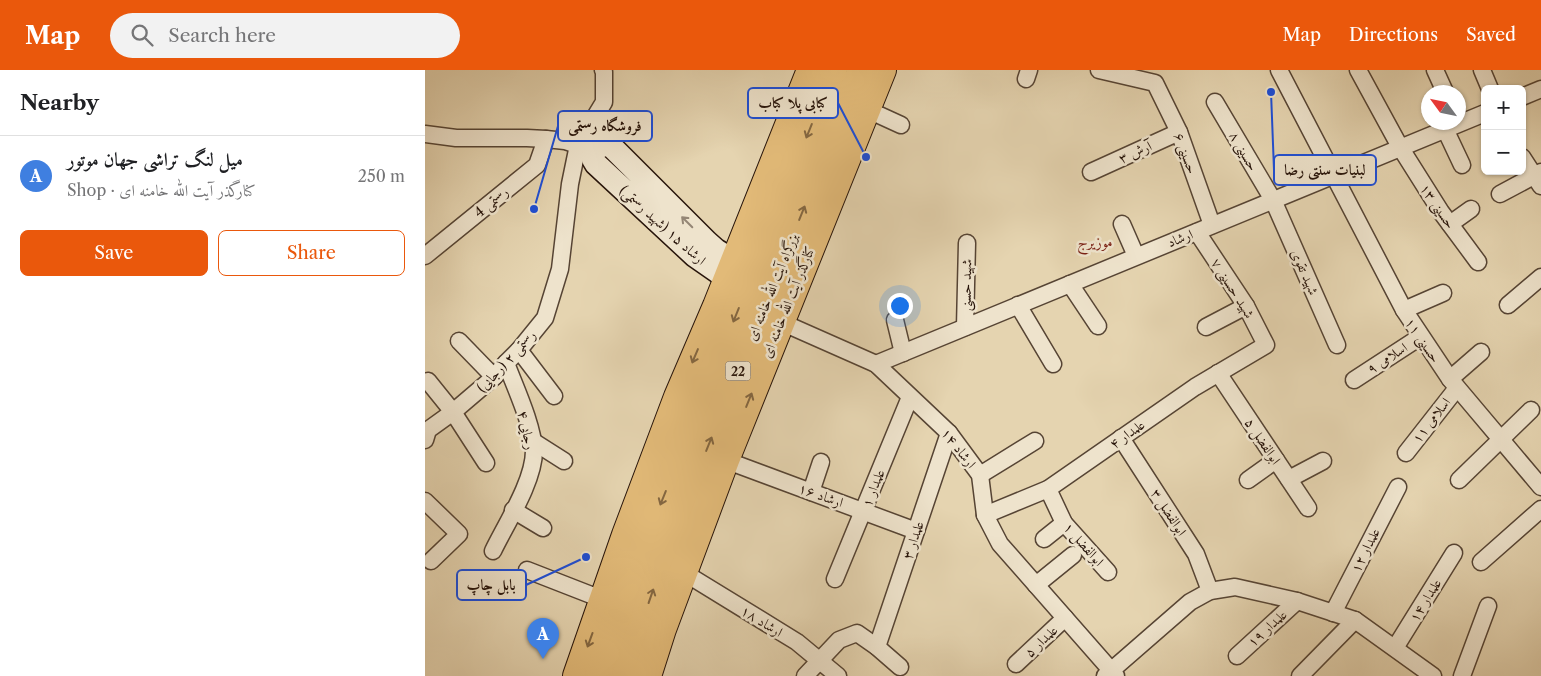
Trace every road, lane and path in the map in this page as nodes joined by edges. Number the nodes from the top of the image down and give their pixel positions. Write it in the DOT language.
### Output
graph roads {
  1 [pos="603,70"];
  2 [pos="615,70"];
  3 [pos="862,70"];
  4 [pos="882,70"];
  5 [pos="1099,70"];
  6 [pos="1279,70"];
  7 [pos="1358,70"];
  8 [pos="1435,70"];
  9 [pos="1482,70"];
  10 [pos="1152,77"];
  11 [pos="818,79"];
  12 [pos="1442,85"];
  13 [pos="1488,85"];
  14 [pos="604,88"];
  15 [pos="1541,89"];
  16 [pos="1526,95"];
  17 [pos="1215,102"];
  18 [pos="866,109"];
  19 [pos="1481,114"];
  20 [pos="1466,120"];
  21 [pos="901,125"];
  22 [pos="1440,130"];
  23 [pos="1455,130"];
  24 [pos="1179,132"];
  25 [pos="425,134"];
  26 [pos="546,139"];
  27 [pos="840,146"];
  28 [pos="1400,147"];
  29 [pos="586,148"];
  30 [pos="1526,162"];
  31 [pos="1462,165"];
  32 [pos="1091,172"];
  33 [pos="1334,175"];
  34 [pos="1539,178"];
  35 [pos="1500,194"];
  36 [pos="1273,200"];
  37 [pos="1471,209"];
  38 [pos="1122,224"];
  39 [pos="1449,224"];
  40 [pos="1204,228"];
  41 [pos="967,243"];
  42 [pos="425,256"];
  43 [pos="1136,256"];
  44 [pos="1478,262"];
  45 [pos="723,265"];
  46 [pos="1541,277"];
  47 [pos="1070,284"];
  48 [pos="1443,293"];
  49 [pos="1018,305"];
  50 [pos="1508,305"];
  51 [pos="1246,306"];
  52 [pos="1404,310"];
  53 [pos="895,320"];
  54 [pos="781,322"];
  55 [pos="1098,326"];
  56 [pos="965,327"];
  57 [pos="1206,327"];
  58 [pos="1420,337"];
  59 [pos="459,341"];
  60 [pos="1266,345"];
  61 [pos="1337,345"];
  62 [pos="519,350"];
  63 [pos="1481,352"];
  64 [pos="903,353"];
  65 [pos="506,363"];
  66 [pos="876,364"];
  67 [pos="1053,364"];
  68 [pos="1218,373"];
  69 [pos="494,377"];
  70 [pos="1354,380"];
  71 [pos="428,381"];
  72 [pos="1453,383"];
  73 [pos="554,396"];
  74 [pos="910,397"];
  75 [pos="1531,410"];
  76 [pos="453,412"];
  77 [pos="949,433"];
  78 [pos="1121,438"];
  79 [pos="1502,439"];
  80 [pos="425,440"];
  81 [pos="531,440"];
  82 [pos="1035,441"];
  83 [pos="1406,453"];
  84 [pos="564,460"];
  85 [pos="725,460"];
  86 [pos="1276,460"];
  87 [pos="1323,461"];
  88 [pos="821,462"];
  89 [pos="486,463"];
  90 [pos="979,475"];
  91 [pos="1289,479"];
  92 [pos="1248,480"];
  93 [pos="1459,480"];
  94 [pos="1398,486"];
  95 [pos="1541,487"];
  96 [pos="1048,489"];
  97 [pos="701,492"];
  98 [pos="811,492"];
  99 [pos="425,501"];
  100 [pos="1308,508"];
  101 [pos="1541,508"];
  102 [pos="513,510"];
  103 [pos="863,511"];
  104 [pos="985,515"];
  105 [pos="1064,523"];
  106 [pos="688,524"];
  107 [pos="543,528"];
  108 [pos="916,531"];
  109 [pos="636,538"];
  110 [pos="1044,539"];
  111 [pos="493,550"];
  112 [pos="1454,553"];
  113 [pos="1073,555"];
  114 [pos="431,561"];
  115 [pos="1481,562"];
  116 [pos="527,570"];
  117 [pos="683,572"];
  118 [pos="1108,572"];
  119 [pos="835,579"];
  120 [pos="1036,585"];
  121 [pos="1210,590"];
  122 [pos="604,600"];
  123 [pos="1297,601"];
  124 [pos="1488,606"];
  125 [pos="1333,613"];
  126 [pos="1065,618"];
  127 [pos="1355,620"];
  128 [pos="652,627"];
  129 [pos="877,647"];
  130 [pos="1395,648"];
  131 [pos="1237,656"];
  132 [pos="818,660"];
  133 [pos="1016,664"];
  134 [pos="900,667"];
  135 [pos="597,672"];
  136 [pos="1421,673"];
  137 [pos="1111,674"];
  138 [pos="647,676"];
  139 [pos="805,676"];
  140 [pos="838,676"];
  141 [pos="1301,676"];
  142 [pos="1461,676"];
  1 -- 14 [label="street"];
  2 -- 14 [label="street"];
  3 -- 27 [label="highway, بزرگراه آیت الله خامنه ای / 22"];
  4 -- 18 [label="highway, کنارگذر آیت الله خامنه ای"];
  5 -- 10 [label="street"];
  6 -- 33 [label="street, حسینی ۱۱"];
  7 -- 28 [label="street, حسینی ۱۳"];
  8 -- 12 [label="street"];
  9 -- 13 [label="street"];
  10 -- 24 [label="street, حسینی ۶"];
  11 -- 45 [label="highway, بزرگراه آیت الله خامنه ای / 22, one-way"];
  11 -- 45 [label="highway"];
  14 -- 29 [label="street, رستمی ۲ (رجایی)"];
  15 -- 16 [label="street"];
  17 -- 36 [label="street, حسینی ۸"];
  18 -- 21 [label="street"];
  18 -- 27 [label="highway, کنارگذر آیت الله خامنه ای"];
  19 -- 20 [label="street, ارشاد"];
  22 -- 28 [label="street, ارشاد"];
  23 -- 31 [label="street"];
  24 -- 32 [label="street, آرش ۳"];
  24 -- 40 [label="street, حسینی ۶"];
  25 -- 26 [label="street, ارشاد ۱۵ (شهید رستمی)"];
  26 -- 29 [label="street, ارشاد ۱۵ (شهید رستمی)"];
  26 -- 42 [label="street, رستمی 4"];
  27 -- 54 [label="highway, کنارگذر آیت الله خامنه ای"];
  97 -- 27 [label="highway, بزرگراه آیت الله خامنه ای / 22, one-way"];
  28 -- 33 [label="street, ارشاد"];
  28 -- 39 [label="street, حسینی ۱۳"];
  29 -- 45 [label="main road, ارشاد ۱۵ (شهید رستمی)"];
  29 -- 62 [label="street, رستمی ۲ (رجایی)"];
  30 -- 34 [label="street"];
  33 -- 36 [label="street, ارشاد"];
  33 -- 52 [label="street, حسینی ۱۱"];
  34 -- 35 [label="street"];
  36 -- 40 [label="street, ارشاد"];
  36 -- 61 [label="street, شهید تقوی"];
  37 -- 39 [label="street"];
  38 -- 43 [label="street"];
  39 -- 44 [label="street, حسینی ۱۳"];
  40 -- 43 [label="street, ارشاد"];
  40 -- 51 [label="street, شهید حسینی ۷"];
  41 -- 56 [label="street, شهید حسنی"];
  43 -- 47 [label="street, ارشاد"];
  45 -- 109 [label="highway, بزرگراه آیت الله خامنه ای / 22, one-way"];
  45 -- 109 [label="highway, one-way"];
  46 -- 50 [label="street"];
  47 -- 49 [label="street, ارشاد"];
  47 -- 55 [label="street"];
  48 -- 52 [label="street"];
  49 -- 56 [label="street, ارشاد"];
  49 -- 67 [label="street"];
  51 -- 57 [label="street"];
  51 -- 60 [label="street, شهید حسینی ۷"];
  52 -- 58 [label="street, حسینی ۱۱"];
  53 -- 64 [label="street"];
  54 -- 66 [label="street, ارشاد ۱۴"];
  85 -- 54 [label="highway, کنارگذر آیت الله خامنه ای, one-way"];
  56 -- 64 [label="street, ارشاد"];
  58 -- 70 [label="street, اسلامی ۹"];
  58 -- 72 [label="street, حسینی ۱۱"];
  59 -- 69 [label="street"];
  60 -- 68 [label="street, علمدار ۴"];
  62 -- 65 [label="street, رستمی ۲ (رجایی)"];
  62 -- 73 [label="street"];
  63 -- 72 [label="street, اسلامی ۱۱"];
  64 -- 66 [label="street, ارشاد"];
  65 -- 69 [label="street, رستمی ۲ (رجایی)"];
  65 -- 81 [label="street, رجایی ۴"];
  66 -- 74 [label="street, ارشاد ۱۴"];
  68 -- 78 [label="street, علمدار ۴"];
  68 -- 86 [label="street, ابوالفضل ۵"];
  69 -- 76 [label="street, رستمی ۲ (رجایی)"];
  71 -- 76 [label="street"];
  72 -- 79 [label="street, حسینی ۱۱"];
  72 -- 83 [label="street, اسلامی ۱۱"];
  74 -- 77 [label="street, ارشاد ۱۴"];
  74 -- 103 [label="street, علمدار ۱"];
  75 -- 79 [label="street"];
  76 -- 80 [label="street, رستمی ۲ (رجایی)"];
  76 -- 89 [label="street"];
  77 -- 90 [label="street, ارشاد ۱۴"];
  77 -- 108 [label="street, علمدار ۳"];
  78 -- 96 [label="street, علمدار ۴"];
  78 -- 121 [label="street, ابوالفضل ۳"];
  79 -- 93 [label="street"];
  79 -- 95 [label="street, حسینی ۱۱"];
  81 -- 84 [label="street"];
  81 -- 102 [label="street, رجایی ۴"];
  82 -- 90 [label="street"];
  85 -- 97 [label="highway, کنارگذر آیت الله خامنه ای"];
  85 -- 98 [label="street, ارشاد ۱۶"];
  86 -- 91 [label="street, ابوالفضل ۵"];
  86 -- 92 [label="street"];
  87 -- 91 [label="street"];
  88 -- 98 [label="street"];
  90 -- 104 [label="street, ارشاد ۱۴"];
  91 -- 100 [label="street, ابوالفضل ۵"];
  94 -- 125 [label="street, علمدار ۱۲"];
  96 -- 104 [label="street, علمدار ۴"];
  96 -- 105 [label="street, ابوالفضل ۱"];
  97 -- 106 [label="highway, بزرگراه آیت الله خامنه ای / 22"];
  98 -- 103 [label="street, ارشاد ۱۶"];
  99 -- 114 [label="street"];
  101 -- 115 [label="street"];
  102 -- 107 [label="street"];
  102 -- 111 [label="street, رجایی ۴"];
  103 -- 108 [label="street, ارشاد ۱۶"];
  103 -- 119 [label="street, علمدار ۱"];
  104 -- 120 [label="street, ارشاد ۱۴"];
  105 -- 110 [label="street"];
  105 -- 118 [label="street, ابوالفضل ۱"];
  106 -- 117 [label="highway"];
  128 -- 106 [label="highway, بزرگراه آیت الله خامنه ای / 22, one-way"];
  108 -- 129 [label="street, علمدار ۳"];
  109 -- 122 [label="highway"];
  109 -- 135 [label="highway, بزرگراه آیت الله خامنه ای / 22"];
  112 -- 130 [label="street, علمدار ۱۴"];
  113 -- 120 [label="street"];
  116 -- 122 [label="street"];
  117 -- 128 [label="highway"];
  117 -- 132 [label="street, ارشاد ۱۸"];
  120 -- 126 [label="street, ارشاد ۱۴"];
  121 -- 123 [label="street"];
  121 -- 137 [label="street"];
  122 -- 135 [label="highway, one-way"];
  123 -- 125 [label="street"];
  123 -- 131 [label="street, علمدار ۱۹"];
  124 -- 142 [label="street"];
  125 -- 127 [label="street"];
  126 -- 133 [label="street, علمدار ۵"];
  126 -- 137 [label="street, ارشاد ۱۴"];
  127 -- 130 [label="street"];
  127 -- 141 [label="street"];
  128 -- 135 [label="highway, بزرگراه آیت الله خامنه ای / 22"];
  128 -- 138 [label="highway"];
  129 -- 132 [label="street"];
  129 -- 134 [label="street"];
  130 -- 136 [label="street"];
  132 -- 139 [label="street"];
  132 -- 140 [label="street, ارشاد ۱۸"];
}
